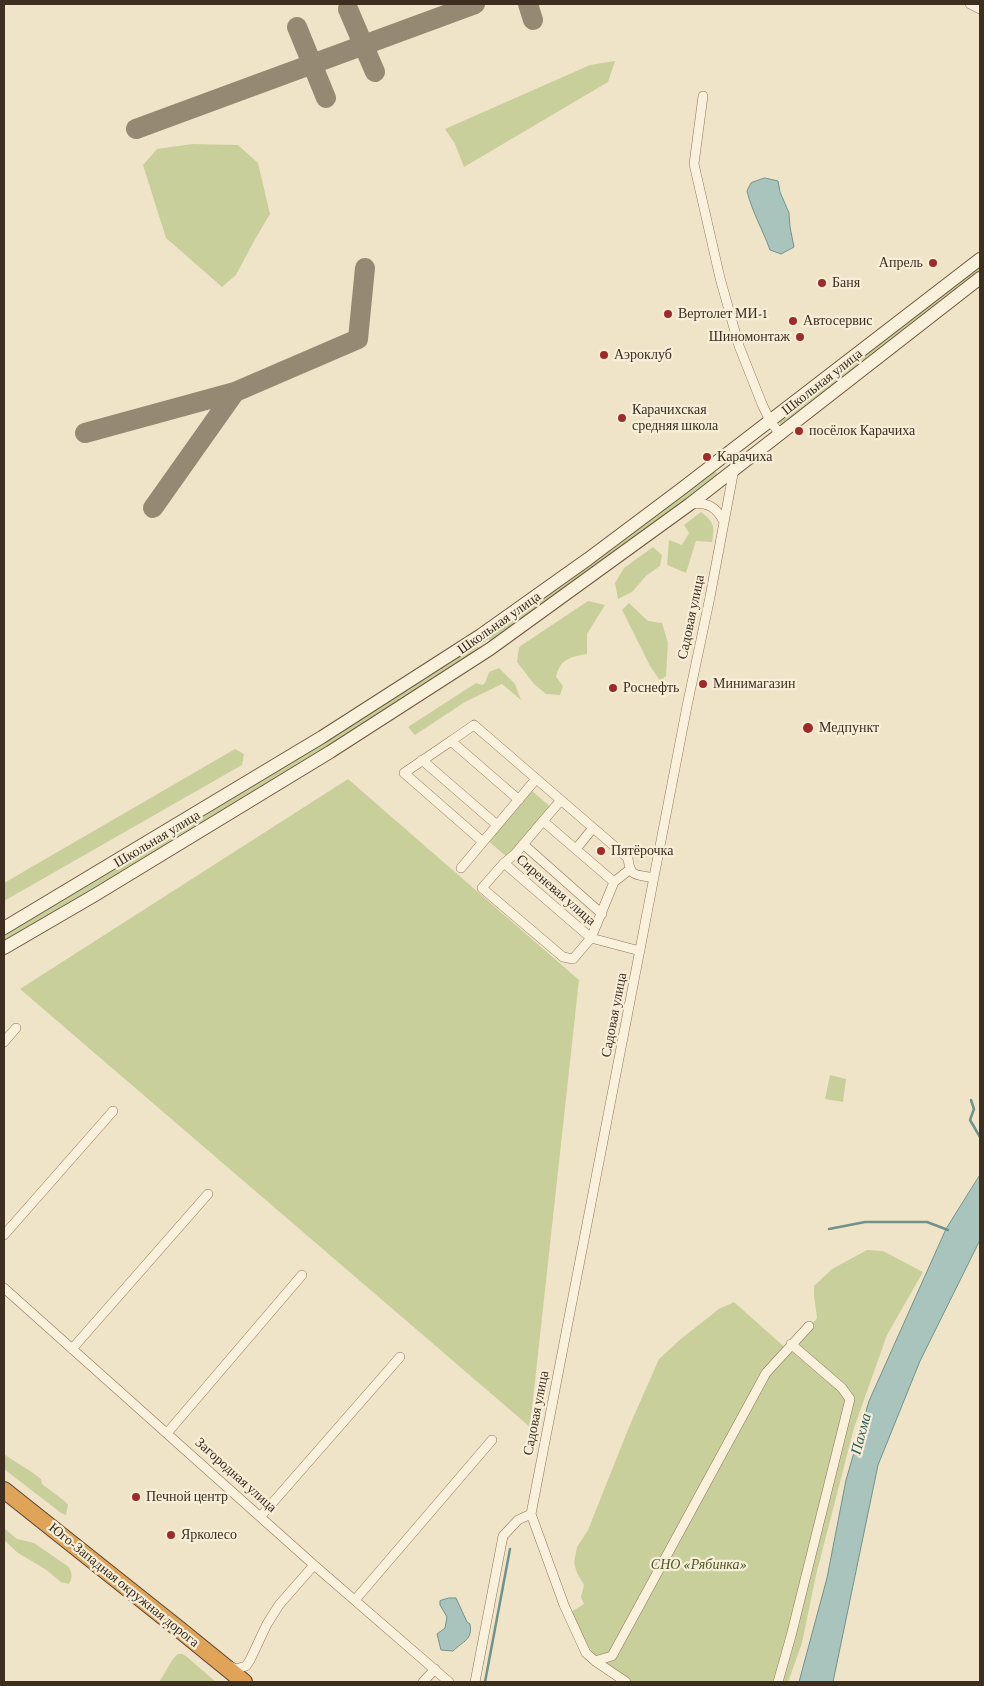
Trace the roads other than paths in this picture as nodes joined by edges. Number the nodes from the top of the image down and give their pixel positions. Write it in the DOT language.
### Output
graph roads {
  1 [pos="970,4"];
  2 [pos="980,9"];
  3 [pos="703,96"];
  4 [pos="980,259"];
  5 [pos="980,278"];
  6 [pos="770,421"];
  7 [pos="780,434"];
  8 [pos="724,456"];
  9 [pos="734,469"];
  10 [pos="690,504"];
  11 [pos="724,522"];
  12 [pos="481,635"];
  13 [pos="490,649"];
  14 [pos="451,741"];
  15 [pos="422,760"];
  16 [pos="536,779"];
  17 [pos="519,800"];
  18 [pos="561,800"];
  19 [pos="543,820"];
  20 [pos="497,825"];
  21 [pos="593,828"];
  22 [pos="483,842"];
  23 [pos="523,844"];
  24 [pos="576,849"];
  25 [pos="504,863"];
  26 [pos="461,868"];
  27 [pos="629,870"];
  28 [pos="654,878"];
  29 [pos="614,882"];
  30 [pos="602,914"];
  31 [pos="4,928"];
  32 [pos="591,938"];
  33 [pos="4,948"];
  34 [pos="640,951"];
  35 [pos="16,1028"];
  36 [pos="4,1042"];
  37 [pos="112,1111"];
  38 [pos="208,1194"];
  39 [pos="4,1235"];
  40 [pos="302,1275"];
  41 [pos="4,1288"];
  42 [pos="809,1326"];
  43 [pos="791,1344"];
  44 [pos="72,1349"];
  45 [pos="400,1357"];
  46 [pos="168,1432"];
  47 [pos="492,1440"];
  48 [pos="4,1490"];
  49 [pos="4,1500"];
  50 [pos="531,1514"];
  51 [pos="261,1516"];
  52 [pos="314,1565"];
  53 [pos="355,1600"];
  54 [pos="219,1661"];
  55 [pos="595,1661"];
  56 [pos="435,1669"];
  57 [pos="231,1682"];
  58 [pos="244,1682"];
  59 [pos="423,1682"];
  60 [pos="449,1682"];
  61 [pos="474,1682"];
  62 [pos="626,1682"];
  63 [pos="778,1682"];
  1 -- 2 [label="street"];
  3 -- 6 [label="street, Школьная улица"];
  4 -- 6 [label="main road, Школьная улица"];
  5 -- 7 [label="main road, Школьная улица"];
  6 -- 7 [label="street, Школьная улица"];
  6 -- 8 [label="main road, Школьная улица"];
  7 -- 9 [label="main road, Школьная улица"];
  8 -- 9 [label="main road"];
  8 -- 12 [label="main road, Школьная улица"];
  9 -- 10 [label="main road, Школьная улица"];
  9 -- 11 [label="street, Садовая улица"];
  10 -- 11 [label="street"];
  10 -- 13 [label="main road, Школьная улица"];
  11 -- 28 [label="street, Садовая улица"];
  12 -- 13 [label="main road"];
  12 -- 31 [label="main road, Школьная улица"];
  13 -- 33 [label="main road, Школьная улица"];
  14 -- 15 [label="street"];
  14 -- 16 [label="street"];
  14 -- 17 [label="street"];
  15 -- 20 [label="street"];
  15 -- 22 [label="street"];
  16 -- 17 [label="street"];
  16 -- 18 [label="street"];
  17 -- 20 [label="street"];
  18 -- 19 [label="street, Сиреневая улица"];
  18 -- 21 [label="street"];
  19 -- 23 [label="street, Сиреневая улица"];
  19 -- 24 [label="street"];
  20 -- 22 [label="street"];
  21 -- 24 [label="street"];
  21 -- 27 [label="street"];
  22 -- 26 [label="street"];
  23 -- 25 [label="street, Сиреневая улица"];
  23 -- 30 [label="street, Сиреневая улица"];
  24 -- 29 [label="street"];
  25 -- 32 [label="street, Сиреневая улица"];
  25 -- 32 [label="street, Сиреневая улица"];
  27 -- 28 [label="street"];
  27 -- 29 [label="street"];
  28 -- 34 [label="street, Садовая улица"];
  29 -- 30 [label="street, Сиреневая улица"];
  30 -- 32 [label="street, Сиреневая улица"];
  32 -- 34 [label="street, Сиреневая улица"];
  34 -- 50 [label="street, Садовая улица"];
  35 -- 36 [label="street"];
  37 -- 39 [label="street"];
  38 -- 44 [label="street"];
  40 -- 46 [label="street"];
  41 -- 44 [label="street, Загородная улица"];
  42 -- 43 [label="street"];
  43 -- 55 [label="street"];
  43 -- 63 [label="street"];
  44 -- 46 [label="street, Загородная улица"];
  45 -- 51 [label="street"];
  46 -- 51 [label="street, Загородная улица"];
  47 -- 53 [label="street"];
  48 -- 54 [label="highway, Юго-Западная окружная дорога"];
  49 -- 57 [label="highway, Юго-Западная окружная дорога"];
  50 -- 55 [label="street"];
  50 -- 61 [label="street"];
  51 -- 52 [label="street, Загородная улица"];
  52 -- 53 [label="street, Загородная улица"];
  52 -- 54 [label="street"];
  53 -- 56 [label="street, Загородная улица"];
  54 -- 58 [label="highway, Юго-Западная окружная дорога"];
  55 -- 62 [label="street"];
  56 -- 59 [label="street"];
  56 -- 60 [label="street, Загородная улица"];
}
